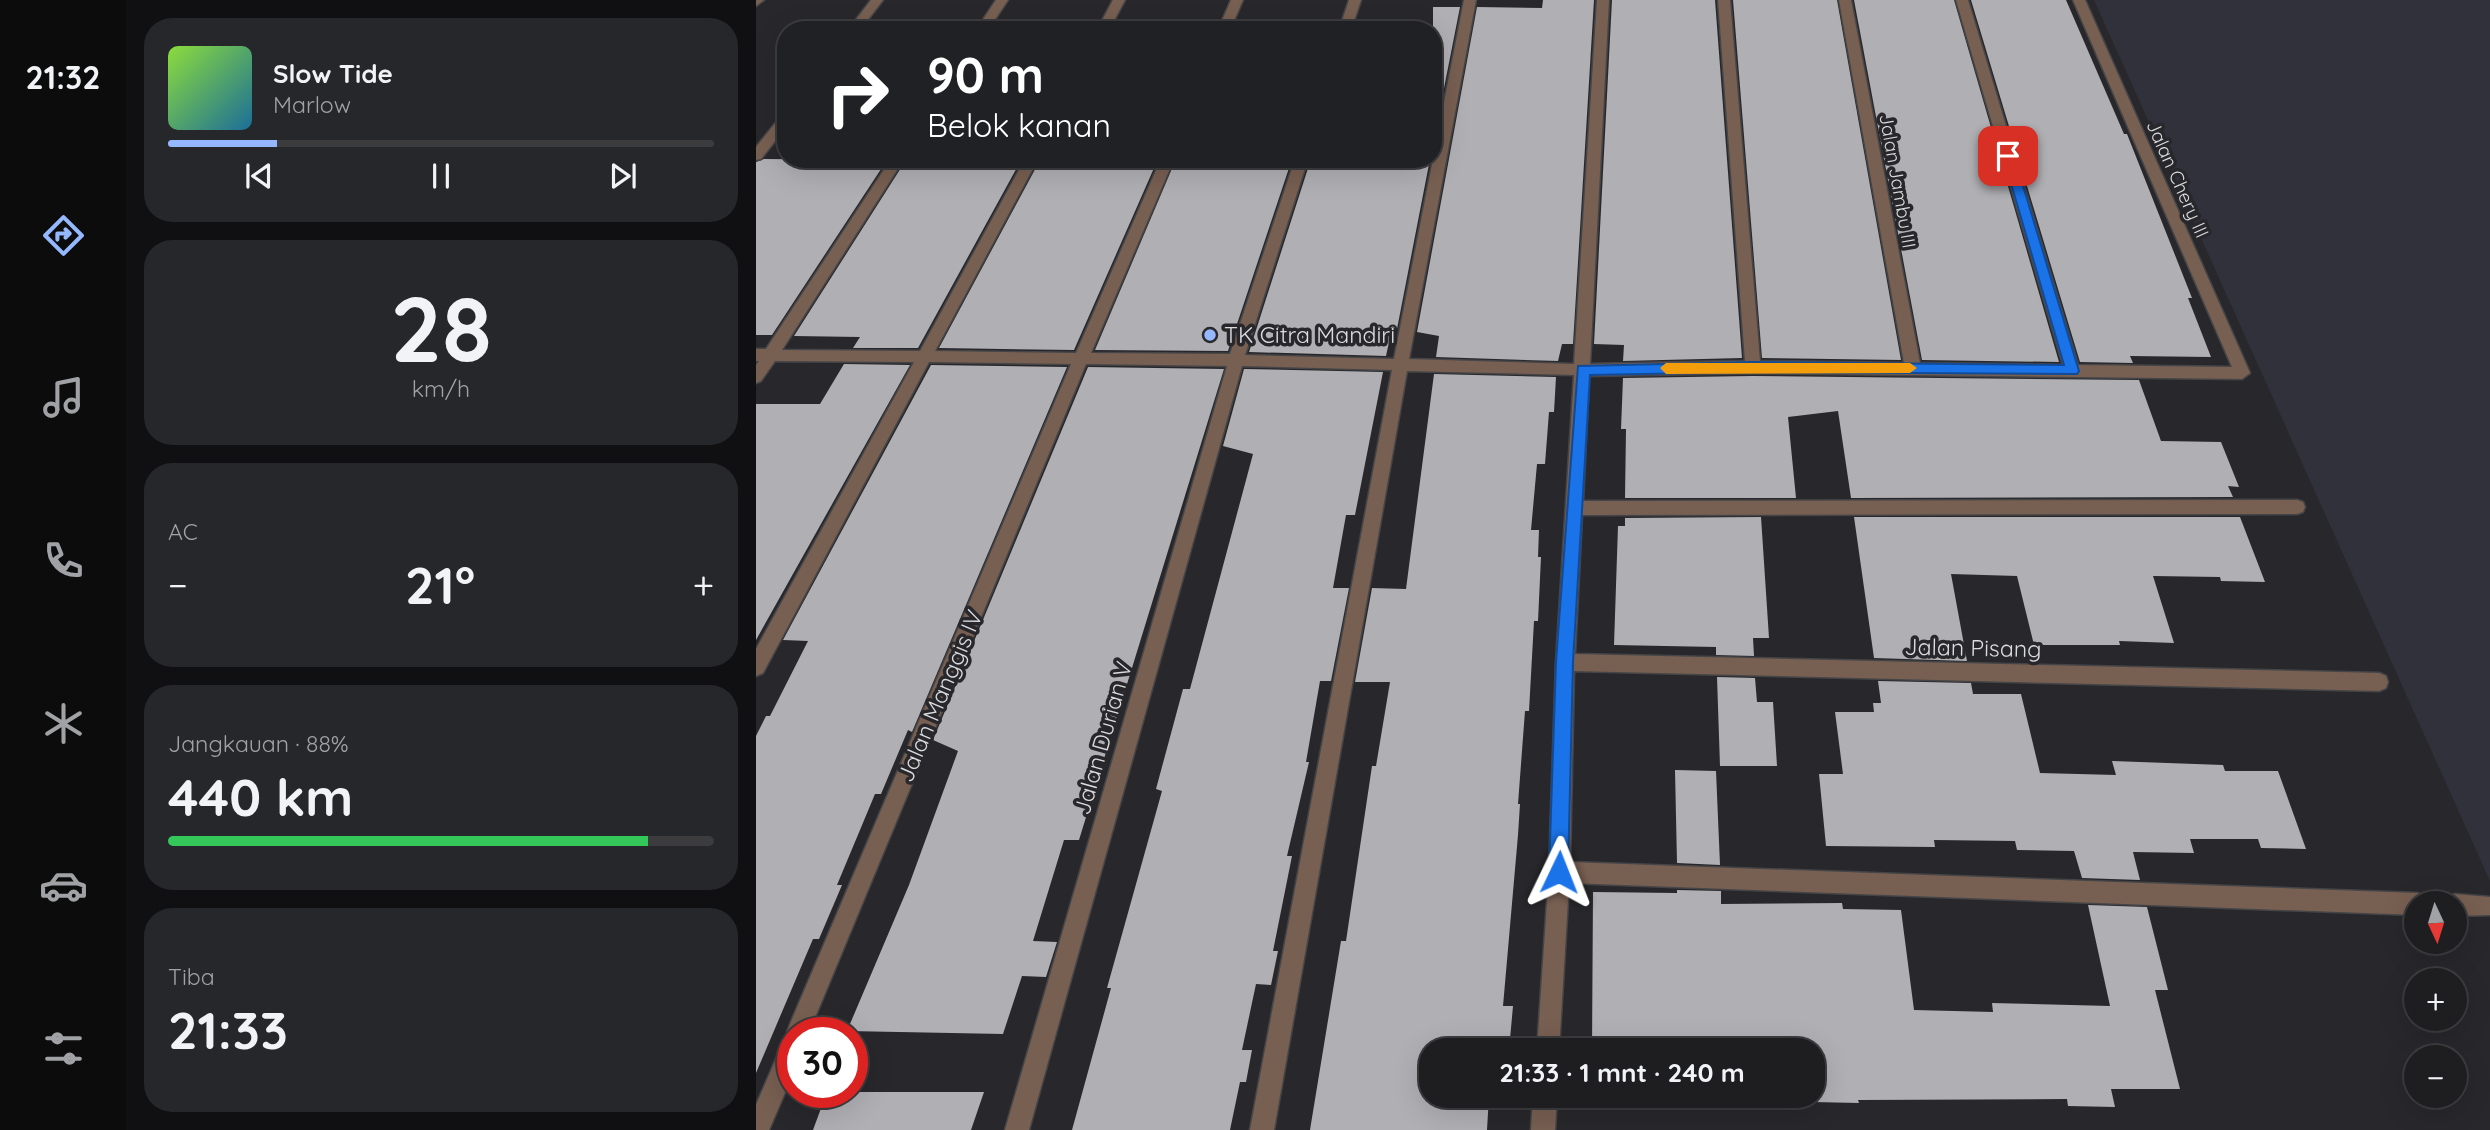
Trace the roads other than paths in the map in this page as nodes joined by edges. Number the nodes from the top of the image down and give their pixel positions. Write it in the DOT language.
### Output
graph roads {
  1 [pos="877,0"];
  2 [pos="1002,0"];
  3 [pos="1119,0"];
  4 [pos="1237,0"];
  5 [pos="1355,0"];
  6 [pos="1470,0"];
  7 [pos="1603,0"];
  8 [pos="1724,0"];
  9 [pos="1845,0"];
  10 [pos="1962,0"];
  11 [pos="2079,0"];
  12 [pos="861,21"];
  13 [pos="988,21"];
  14 [pos="1108,21"];
  15 [pos="1228,21"];
  16 [pos="1348,21"];
  17 [pos="777,129"];
  18 [pos="1442,148"];
  19 [pos="756,156"];
  20 [pos="892,168"];
  21 [pos="1027,168"];
  22 [pos="1164,168"];
  23 [pos="1299,168"];
  24 [pos="1438,168"];
  25 [pos="763,355"];
  26 [pos="924,357"];
  27 [pos="1081,359"];
  28 [pos="1236,360"];
  29 [pos="1401,364"];
  30 [pos="1753,367"];
  31 [pos="1913,368"];
  32 [pos="1583,370"];
  33 [pos="2072,371"];
  34 [pos="756,377"];
  35 [pos="2297,507"];
  36 [pos="1575,508"];
  37 [pos="1565,662"];
  38 [pos="756,667"];
  39 [pos="2379,682"];
  40 [pos="1559,872"];
  41 [pos="2404,904"];
  42 [pos="2468,905"];
  43 [pos="2487,906"];
  44 [pos="804,1017"];
  45 [pos="1549,1038"];
  46 [pos="777,1083"];
  47 [pos="1544,1108"];
  48 [pos="757,1130"];
  49 [pos="1017,1130"];
  50 [pos="1262,1130"];
  51 [pos="1543,1130"];
  1 -- 12 [label="street"];
  2 -- 13 [label="street"];
  3 -- 14 [label="street"];
  4 -- 15 [label="street"];
  5 -- 16 [label="street"];
  6 -- 18 [label="street"];
  7 -- 32 [label="street"];
  8 -- 30 [label="street"];
  9 -- 31 [label="street, Jalan Jambu III"];
  10 -- 33 [label="street"];
  11 -- 33 [label="street, Jalan Chery III"];
  17 -- 19 [label="street"];
  20 -- 25 [label="street"];
  21 -- 26 [label="street"];
  22 -- 27 [label="street, Jalan Manggis IV"];
  23 -- 28 [label="street, Jalan Durian V"];
  24 -- 29 [label="street"];
  25 -- 26 [label="street"];
  25 -- 34 [label="street"];
  26 -- 27 [label="street"];
  26 -- 38 [label="street"];
  27 -- 28 [label="street"];
  27 -- 44 [label="street, Jalan Manggis IV"];
  28 -- 29 [label="street"];
  28 -- 49 [label="street, Jalan Durian V"];
  29 -- 32 [label="street"];
  29 -- 50 [label="street"];
  30 -- 31 [label="street"];
  30 -- 32 [label="street"];
  31 -- 33 [label="street"];
  32 -- 36 [label="street"];
  35 -- 36 [label="street"];
  36 -- 37 [label="street"];
  37 -- 39 [label="street, Jalan Pisang"];
  37 -- 40 [label="street"];
  40 -- 41 [label="street"];
  40 -- 45 [label="street"];
  42 -- 43 [label="street"];
  46 -- 48 [label="street"];
  47 -- 51 [label="street"];
}
